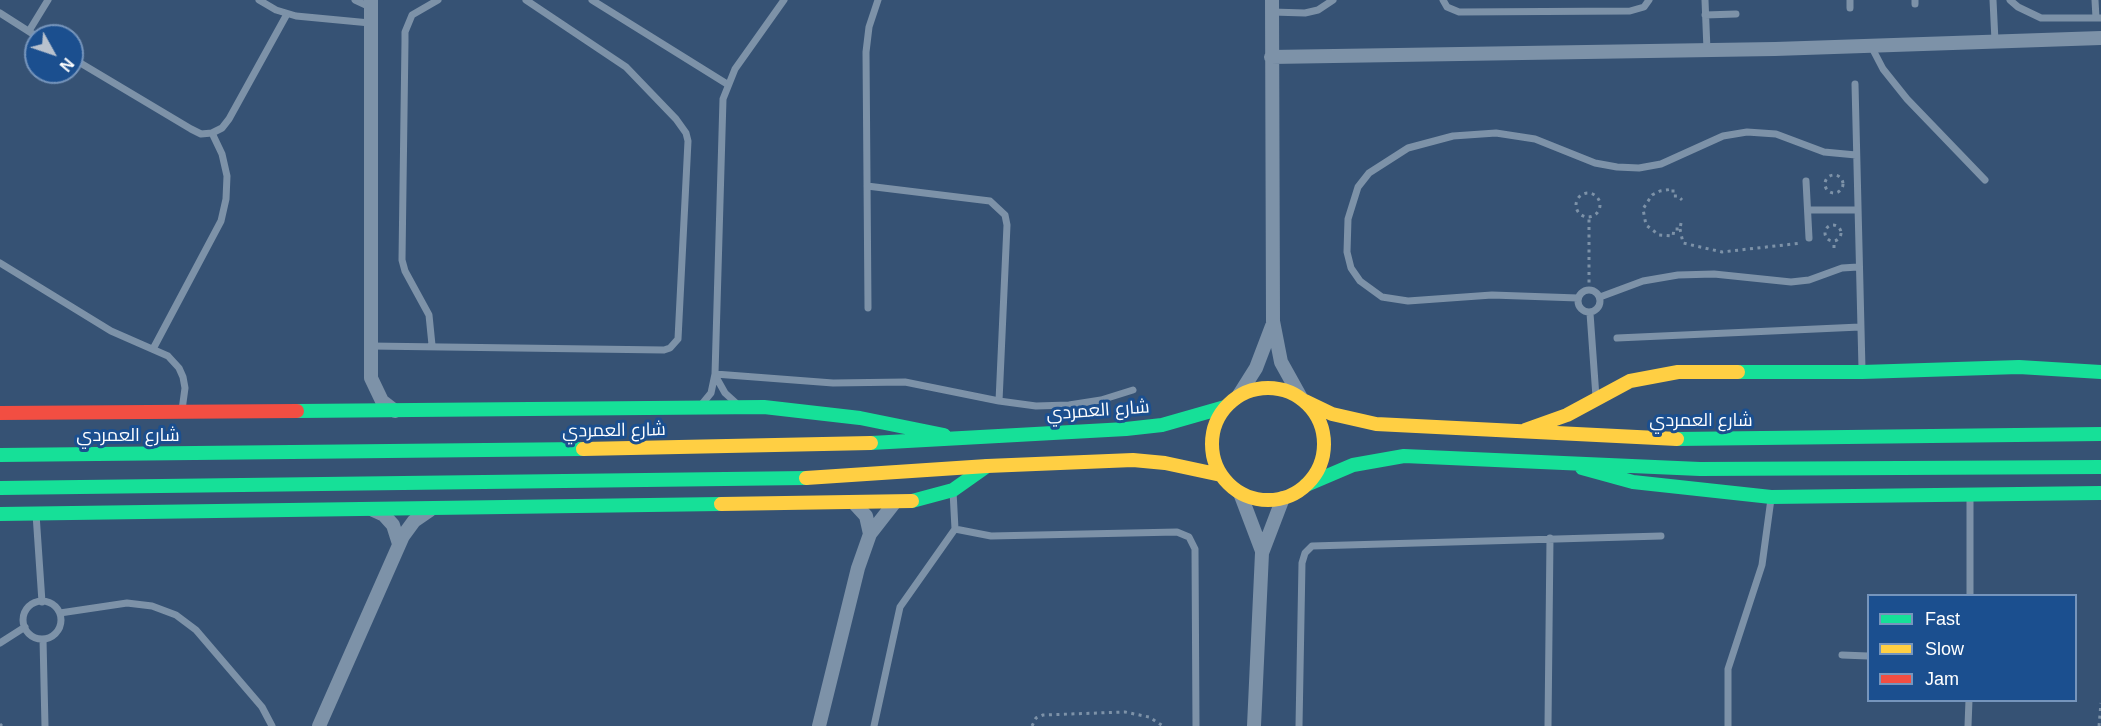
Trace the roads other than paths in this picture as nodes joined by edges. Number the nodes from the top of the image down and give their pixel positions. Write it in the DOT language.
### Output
graph roads {
  1 [pos="48,0"];
  2 [pos="259,0"];
  3 [pos="355,0"];
  4 [pos="438,0"];
  5 [pos="526,0"];
  6 [pos="592,0"];
  7 [pos="784,0"];
  8 [pos="878,0"];
  9 [pos="1333,0"];
  10 [pos="1443,0"];
  11 [pos="1649,0"];
  12 [pos="1705,0"];
  13 [pos="1993,0"];
  14 [pos="2010,0"];
  15 [pos="2095,0"];
  16 [pos="370,3"];
  17 [pos="1272,6"];
  18 [pos="0,13"];
  19 [pos="287,14"];
  20 [pos="1736,14"];
  21 [pos="1705,15"];
  22 [pos="2098,18"];
  23 [pos="370,23"];
  24 [pos="33,24"];
  25 [pos="24,28"];
  26 [pos="2101,38"];
  27 [pos="1995,41"];
  28 [pos="1870,44"];
  29 [pos="1707,50"];
  30 [pos="1271,57"];
  31 [pos="84,65"];
  32 [pos="727,84"];
  33 [pos="1855,84"];
  34 [pos="212,133"];
  35 [pos="1856,155"];
  36 [pos="1985,180"];
  37 [pos="1806,181"];
  38 [pos="867,186"];
  39 [pos="1808,210"];
  40 [pos="1856,210"];
  41 [pos="1809,238"];
  42 [pos="0,263"];
  43 [pos="1858,267"];
  44 [pos="1600,297"];
  45 [pos="1578,298"];
  46 [pos="868,308"];
  47 [pos="1590,313"];
  48 [pos="1273,321"];
  49 [pos="1860,327"];
  50 [pos="1617,338"];
  51 [pos="432,345"];
  52 [pos="370,346"];
  53 [pos="153,349"];
  54 [pos="1862,372"];
  55 [pos="2101,372"];
  56 [pos="715,374"];
  57 [pos="371,378"];
  58 [pos="1133,390"];
  59 [pos="1239,396"];
  60 [pos="1596,398"];
  61 [pos="1303,400"];
  62 [pos="999,401"];
  63 [pos="741,406"];
  64 [pos="697,407"];
  65 [pos="1225,407"];
  66 [pos="395,411"];
  67 [pos="181,412"];
  68 [pos="353,412"];
  69 [pos="0,414"];
  70 [pos="1519,431"];
  71 [pos="2101,434"];
  72 [pos="961,439"];
  73 [pos="0,455"];
  74 [pos="1574,465"];
  75 [pos="987,466"];
  76 [pos="2101,467"];
  77 [pos="1221,475"];
  78 [pos="1306,485"];
  79 [pos="0,488"];
  80 [pos="953,490"];
  81 [pos="1240,493"];
  82 [pos="2101,493"];
  83 [pos="1970,495"];
  84 [pos="1771,497"];
  85 [pos="1283,498"];
  86 [pos="895,502"];
  87 [pos="854,503"];
  88 [pos="371,509"];
  89 [pos="430,510"];
  90 [pos="36,513"];
  91 [pos="0,514"];
  92 [pos="955,529"];
  93 [pos="870,534"];
  94 [pos="1661,536"];
  95 [pos="1550,538"];
  96 [pos="399,544"];
  97 [pos="1262,554"];
  98 [pos="1970,594"];
  99 [pos="42,602"];
  100 [pos="60,613"];
  101 [pos="25,627"];
  102 [pos="43,639"];
  103 [pos="0,643"];
  104 [pos="1842,655"];
  105 [pos="1867,656"];
  106 [pos="1969,702"];
  107 [pos="45,726"];
  108 [pos="272,726"];
  109 [pos="319,726"];
  110 [pos="819,726"];
  111 [pos="874,726"];
  112 [pos="1196,726"];
  113 [pos="1254,726"];
  114 [pos="1299,726"];
  115 [pos="1548,726"];
  116 [pos="1728,726"];
  117 [pos="1968,726"];
  1 -- 24 [label="lane"];
  2 -- 19 [label="lane"];
  3 -- 16 [label="lane"];
  4 -- 51 [label="lane"];
  5 -- 51 [label="lane"];
  6 -- 32 [label="lane"];
  7 -- 32 [label="lane"];
  8 -- 38 [label="lane"];
  9 -- 17 [label="lane"];
  10 -- 11 [label="lane"];
  12 -- 21 [label="lane"];
  13 -- 27 [label="lane"];
  14 -- 22 [label="lane"];
  15 -- 22 [label="lane"];
  16 -- 23 [label="street"];
  17 -- 30 [label="street"];
  18 -- 25 [label="lane"];
  19 -- 23 [label="lane"];
  19 -- 34 [label="lane"];
  20 -- 21 [label="lane"];
  21 -- 29 [label="lane"];
  23 -- 52 [label="street"];
  26 -- 27 [label="street"];
  27 -- 28 [label="street"];
  28 -- 29 [label="street"];
  28 -- 36 [label="lane"];
  29 -- 30 [label="street"];
  30 -- 48 [label="street"];
  31 -- 34 [label="lane"];
  32 -- 56 [label="lane"];
  33 -- 35 [label="lane"];
  34 -- 53 [label="lane"];
  35 -- 40 [label="lane"];
  35 -- 45 [label="lane"];
  37 -- 39 [label="lane"];
  38 -- 46 [label="lane"];
  38 -- 62 [label="lane"];
  39 -- 40 [label="lane"];
  39 -- 41 [label="lane"];
  40 -- 43 [label="lane"];
  42 -- 53 [label="lane"];
  43 -- 44 [label="lane"];
  43 -- 49 [label="lane"];
  44 -- 45 [label="lane"];
  44 -- 47 [label="lane"];
  45 -- 47 [label="lane"];
  47 -- 60 [label="lane"];
  48 -- 59 [label="street"];
  48 -- 61 [label="street"];
  49 -- 50 [label="lane"];
  49 -- 54 [label="lane"];
  51 -- 52 [label="lane"];
  52 -- 57 [label="street"];
  53 -- 67 [label="lane"];
  54 -- 55 [label="main road"];
  54 -- 60 [label="main road"];
  56 -- 62 [label="lane"];
  56 -- 63 [label="lane"];
  56 -- 64 [label="lane"];
  57 -- 66 [label="street"];
  57 -- 68 [label="street"];
  58 -- 62 [label="lane"];
  59 -- 61 [label="main road"];
  59 -- 65 [label="main road"];
  60 -- 70 [label="main road"];
  61 -- 70 [label="main road, شارع العمردي"];
  61 -- 78 [label="main road"];
  63 -- 64 [label="main road"];
  63 -- 72 [label="main road"];
  64 -- 66 [label="main road"];
  65 -- 72 [label="main road, شارع العمردي"];
  65 -- 77 [label="main road"];
  66 -- 68 [label="main road"];
  67 -- 68 [label="main road"];
  67 -- 69 [label="main road"];
  70 -- 71 [label="main road, شارع العمردي"];
  72 -- 73 [label="main road, شارع العمردي"];
  74 -- 76 [label="main road"];
  74 -- 78 [label="main road"];
  74 -- 84 [label="main road"];
  75 -- 77 [label="main road"];
  75 -- 79 [label="main road"];
  75 -- 80 [label="main road"];
  77 -- 81 [label="main road"];
  78 -- 85 [label="main road"];
  80 -- 86 [label="main road"];
  80 -- 92 [label="lane"];
  81 -- 85 [label="main road"];
  81 -- 97 [label="street"];
  82 -- 83 [label="main road"];
  83 -- 84 [label="main road"];
  83 -- 98 [label="lane"];
  84 -- 116 [label="lane"];
  85 -- 97 [label="street"];
  86 -- 87 [label="main road"];
  86 -- 93 [label="street"];
  87 -- 89 [label="main road"];
  87 -- 93 [label="street"];
  88 -- 89 [label="main road"];
  88 -- 90 [label="main road"];
  88 -- 96 [label="street"];
  89 -- 96 [label="street"];
  90 -- 91 [label="main road"];
  90 -- 99 [label="lane"];
  92 -- 111 [label="lane"];
  92 -- 112 [label="lane"];
  93 -- 110 [label="street"];
  94 -- 95 [label="lane"];
  95 -- 114 [label="lane"];
  95 -- 115 [label="lane"];
  96 -- 109 [label="street"];
  97 -- 113 [label="street"];
  99 -- 100 [label="lane"];
  99 -- 101 [label="lane"];
  100 -- 102 [label="lane"];
  100 -- 108 [label="lane"];
  101 -- 102 [label="lane"];
  101 -- 103 [label="lane"];
  102 -- 107 [label="lane"];
  104 -- 105 [label="lane"];
  106 -- 117 [label="lane"];
}
